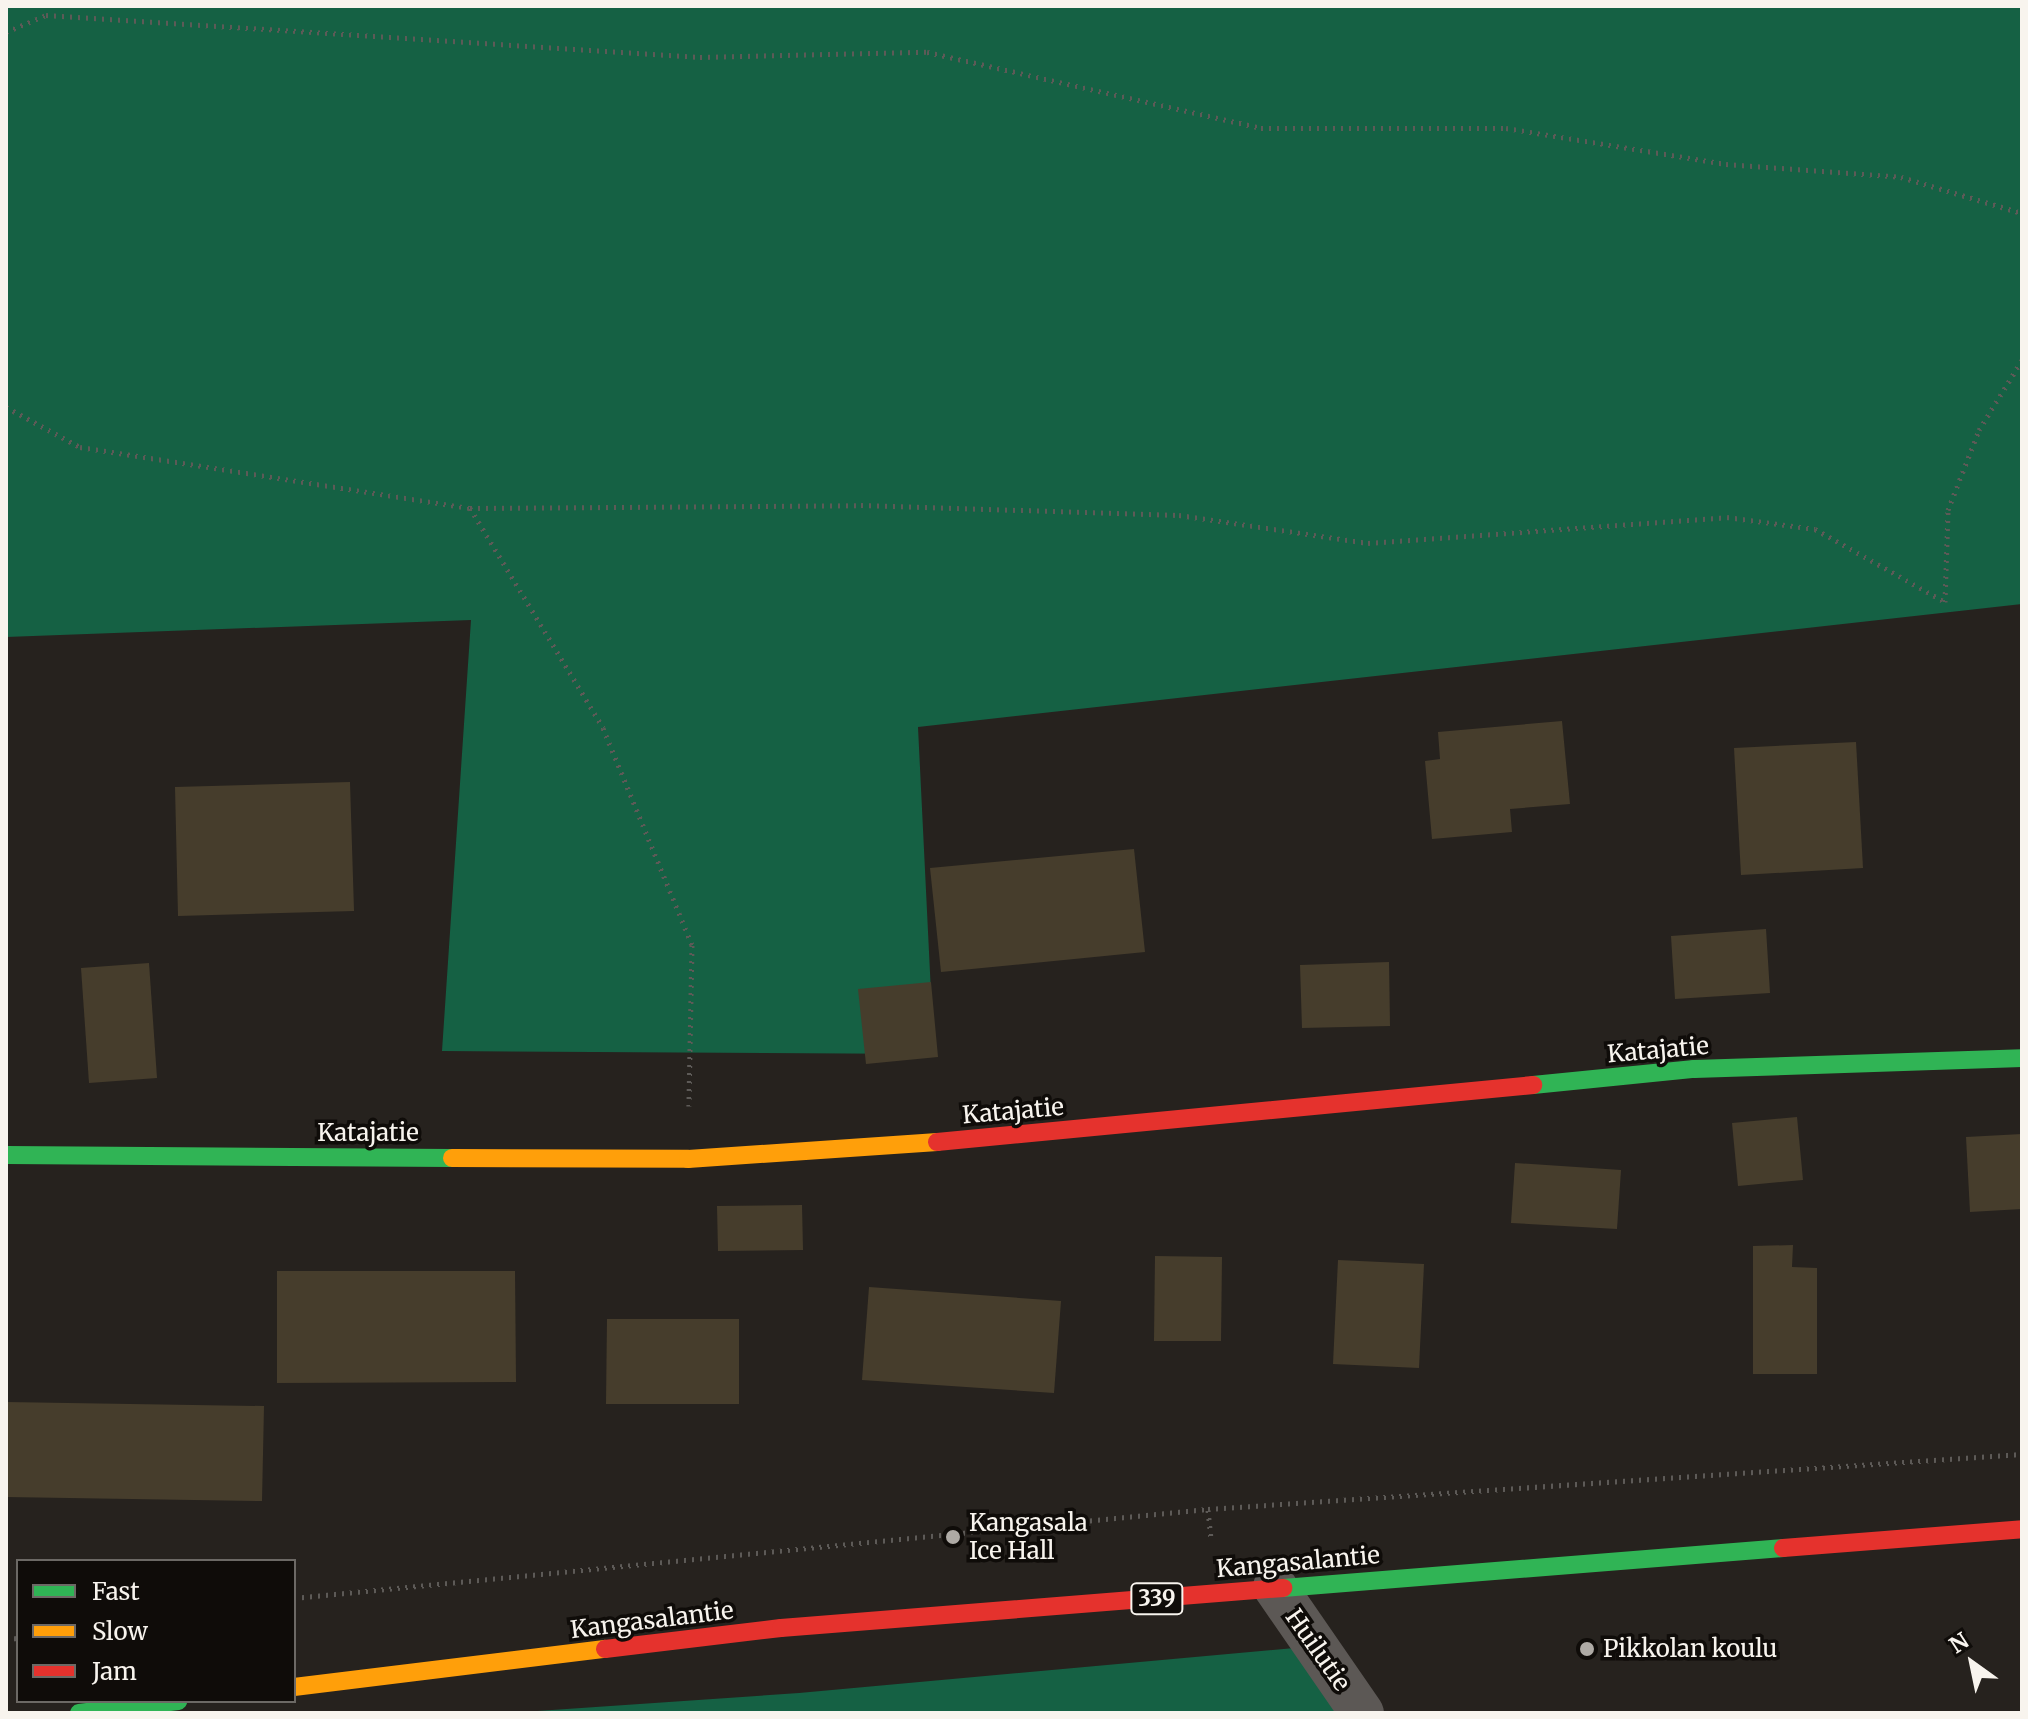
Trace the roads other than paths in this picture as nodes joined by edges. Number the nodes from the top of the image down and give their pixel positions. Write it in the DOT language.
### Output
graph roads {
  1 [pos="2022,1058"];
  2 [pos="6,1155"];
  3 [pos="2022,1529"];
  4 [pos="1275,1587"];
  5 [pos="296,1687"];
  6 [pos="162,1703"];
  7 [pos="79,1713"];
  8 [pos="1362,1713"];
  1 -- 2 [label="street, Katajatie"];
  3 -- 4 [label="street, Kangasalantie / 339"];
  4 -- 5 [label="street, Kangasalantie / 339"];
  4 -- 8 [label="street, Huilutie"];
  6 -- 7 [label="street"];
}
